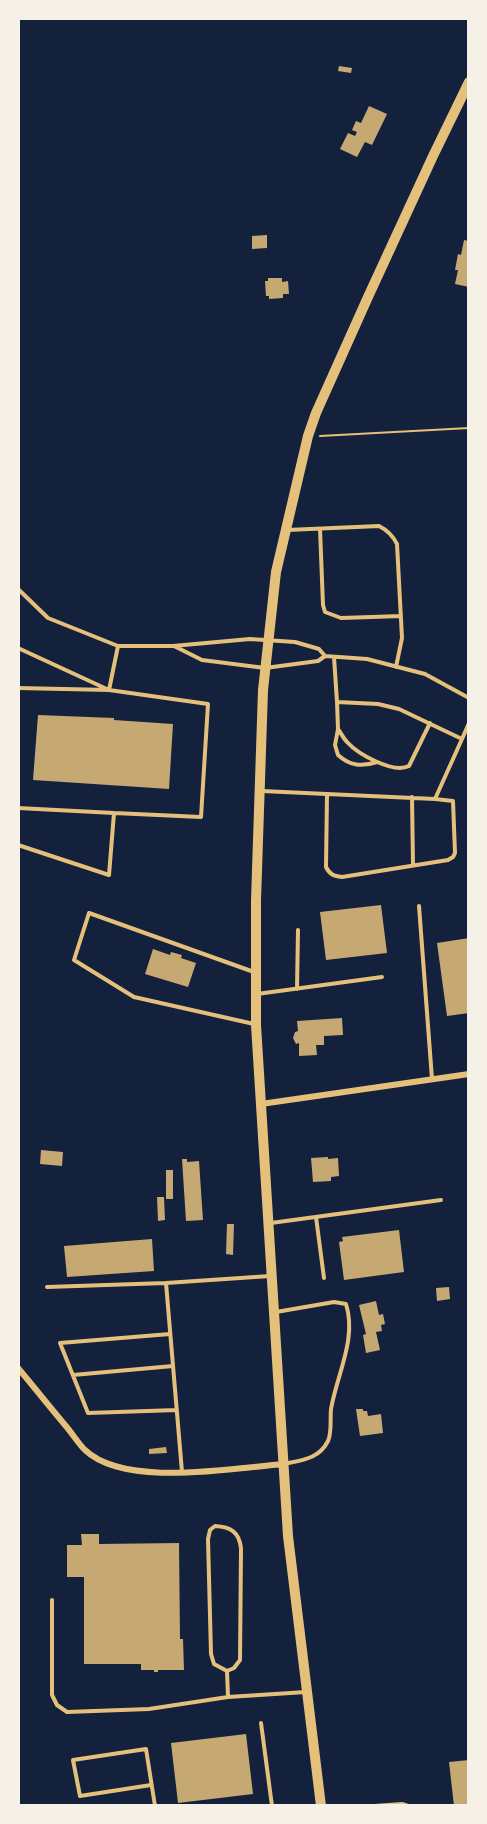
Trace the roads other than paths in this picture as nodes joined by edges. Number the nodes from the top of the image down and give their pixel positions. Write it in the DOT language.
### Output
graph roads {
  1 [pos="469,82"];
  2 [pos="320,529"];
  3 [pos="286,531"];
  4 [pos="18,589"];
  5 [pos="401,616"];
  6 [pos="268,641"];
  7 [pos="118,646"];
  8 [pos="173,646"];
  9 [pos="18,648"];
  10 [pos="325,656"];
  11 [pos="334,657"];
  12 [pos="396,667"];
  13 [pos="265,668"];
  14 [pos="18,688"];
  15 [pos="109,690"];
  16 [pos="469,698"];
  17 [pos="337,702"];
  18 [pos="430,723"];
  19 [pos="469,723"];
  20 [pos="338,729"];
  21 [pos="462,739"];
  22 [pos="377,762"];
  23 [pos="259,791"];
  24 [pos="327,794"];
  25 [pos="412,797"];
  26 [pos="435,799"];
  27 [pos="18,808"];
  28 [pos="114,813"];
  29 [pos="18,845"];
  30 [pos="413,866"];
  31 [pos="419,906"];
  32 [pos="298,930"];
  33 [pos="255,972"];
  34 [pos="381,977"];
  35 [pos="297,989"];
  36 [pos="256,994"];
  37 [pos="256,1025"];
  38 [pos="469,1074"];
  39 [pos="432,1079"];
  40 [pos="261,1104"];
  41 [pos="441,1200"];
  42 [pos="315,1217"];
  43 [pos="267,1223"];
  44 [pos="271,1276"];
  45 [pos="324,1278"];
  46 [pos="166,1283"];
  47 [pos="46,1287"];
  48 [pos="273,1312"];
  49 [pos="170,1334"];
  50 [pos="173,1366"];
  51 [pos="18,1368"];
  52 [pos="73,1375"];
  53 [pos="177,1410"];
  54 [pos="284,1464"];
  55 [pos="182,1472"];
  56 [pos="52,1600"];
  57 [pos="227,1671"];
  58 [pos="308,1692"];
  59 [pos="228,1697"];
  60 [pos="261,1724"];
  61 [pos="151,1785"];
  62 [pos="154,1806"];
  63 [pos="272,1806"];
  64 [pos="321,1806"];
  65 [pos="374,1806"];
  66 [pos="408,1806"];
  1 -- 3 [label="main road"];
  2 -- 3 [label="lane"];
  2 -- 5 [label="lane"];
  2 -- 5 [label="lane"];
  3 -- 6 [label="main road"];
  4 -- 7 [label="lane"];
  5 -- 12 [label="lane"];
  6 -- 8 [label="lane"];
  6 -- 10 [label="lane"];
  6 -- 13 [label="main road"];
  7 -- 8 [label="lane"];
  7 -- 15 [label="lane"];
  8 -- 13 [label="lane"];
  9 -- 15 [label="lane"];
  10 -- 11 [label="lane"];
  10 -- 13 [label="lane"];
  11 -- 12 [label="lane"];
  11 -- 17 [label="lane"];
  12 -- 16 [label="lane"];
  13 -- 23 [label="main road"];
  14 -- 15 [label="lane"];
  15 -- 28 [label="lane"];
  17 -- 18 [label="lane"];
  17 -- 20 [label="lane"];
  18 -- 21 [label="lane"];
  18 -- 22 [label="lane"];
  19 -- 21 [label="lane"];
  20 -- 22 [label="lane"];
  20 -- 22 [label="lane"];
  21 -- 26 [label="lane"];
  23 -- 24 [label="lane"];
  23 -- 33 [label="main road"];
  24 -- 25 [label="lane"];
  24 -- 30 [label="lane"];
  25 -- 26 [label="lane"];
  25 -- 30 [label="lane"];
  26 -- 30 [label="lane"];
  27 -- 28 [label="lane"];
  28 -- 29 [label="lane"];
  31 -- 39 [label="lane"];
  32 -- 35 [label="lane"];
  33 -- 36 [label="main road"];
  33 -- 37 [label="lane"];
  34 -- 35 [label="lane"];
  35 -- 36 [label="lane"];
  36 -- 37 [label="main road"];
  37 -- 40 [label="main road"];
  38 -- 39 [label="street"];
  39 -- 40 [label="street"];
  40 -- 43 [label="main road"];
  41 -- 42 [label="lane"];
  42 -- 43 [label="lane"];
  42 -- 45 [label="lane"];
  43 -- 44 [label="main road"];
  44 -- 46 [label="lane"];
  44 -- 48 [label="main road"];
  46 -- 47 [label="lane"];
  46 -- 49 [label="lane"];
  48 -- 54 [label="main road"];
  48 -- 54 [label="lane"];
  49 -- 50 [label="lane"];
  49 -- 52 [label="lane"];
  50 -- 52 [label="lane"];
  50 -- 53 [label="lane"];
  51 -- 55 [label="street"];
  52 -- 53 [label="lane"];
  53 -- 55 [label="lane"];
  54 -- 55 [label="street"];
  54 -- 58 [label="main road"];
  56 -- 59 [label="lane"];
  57 -- 57 [label="lane"];
  57 -- 59 [label="lane"];
  58 -- 59 [label="lane"];
  58 -- 64 [label="main road"];
  60 -- 63 [label="lane"];
  61 -- 61 [label="lane"];
  61 -- 62 [label="lane"];
  65 -- 66 [label="lane"];
}
